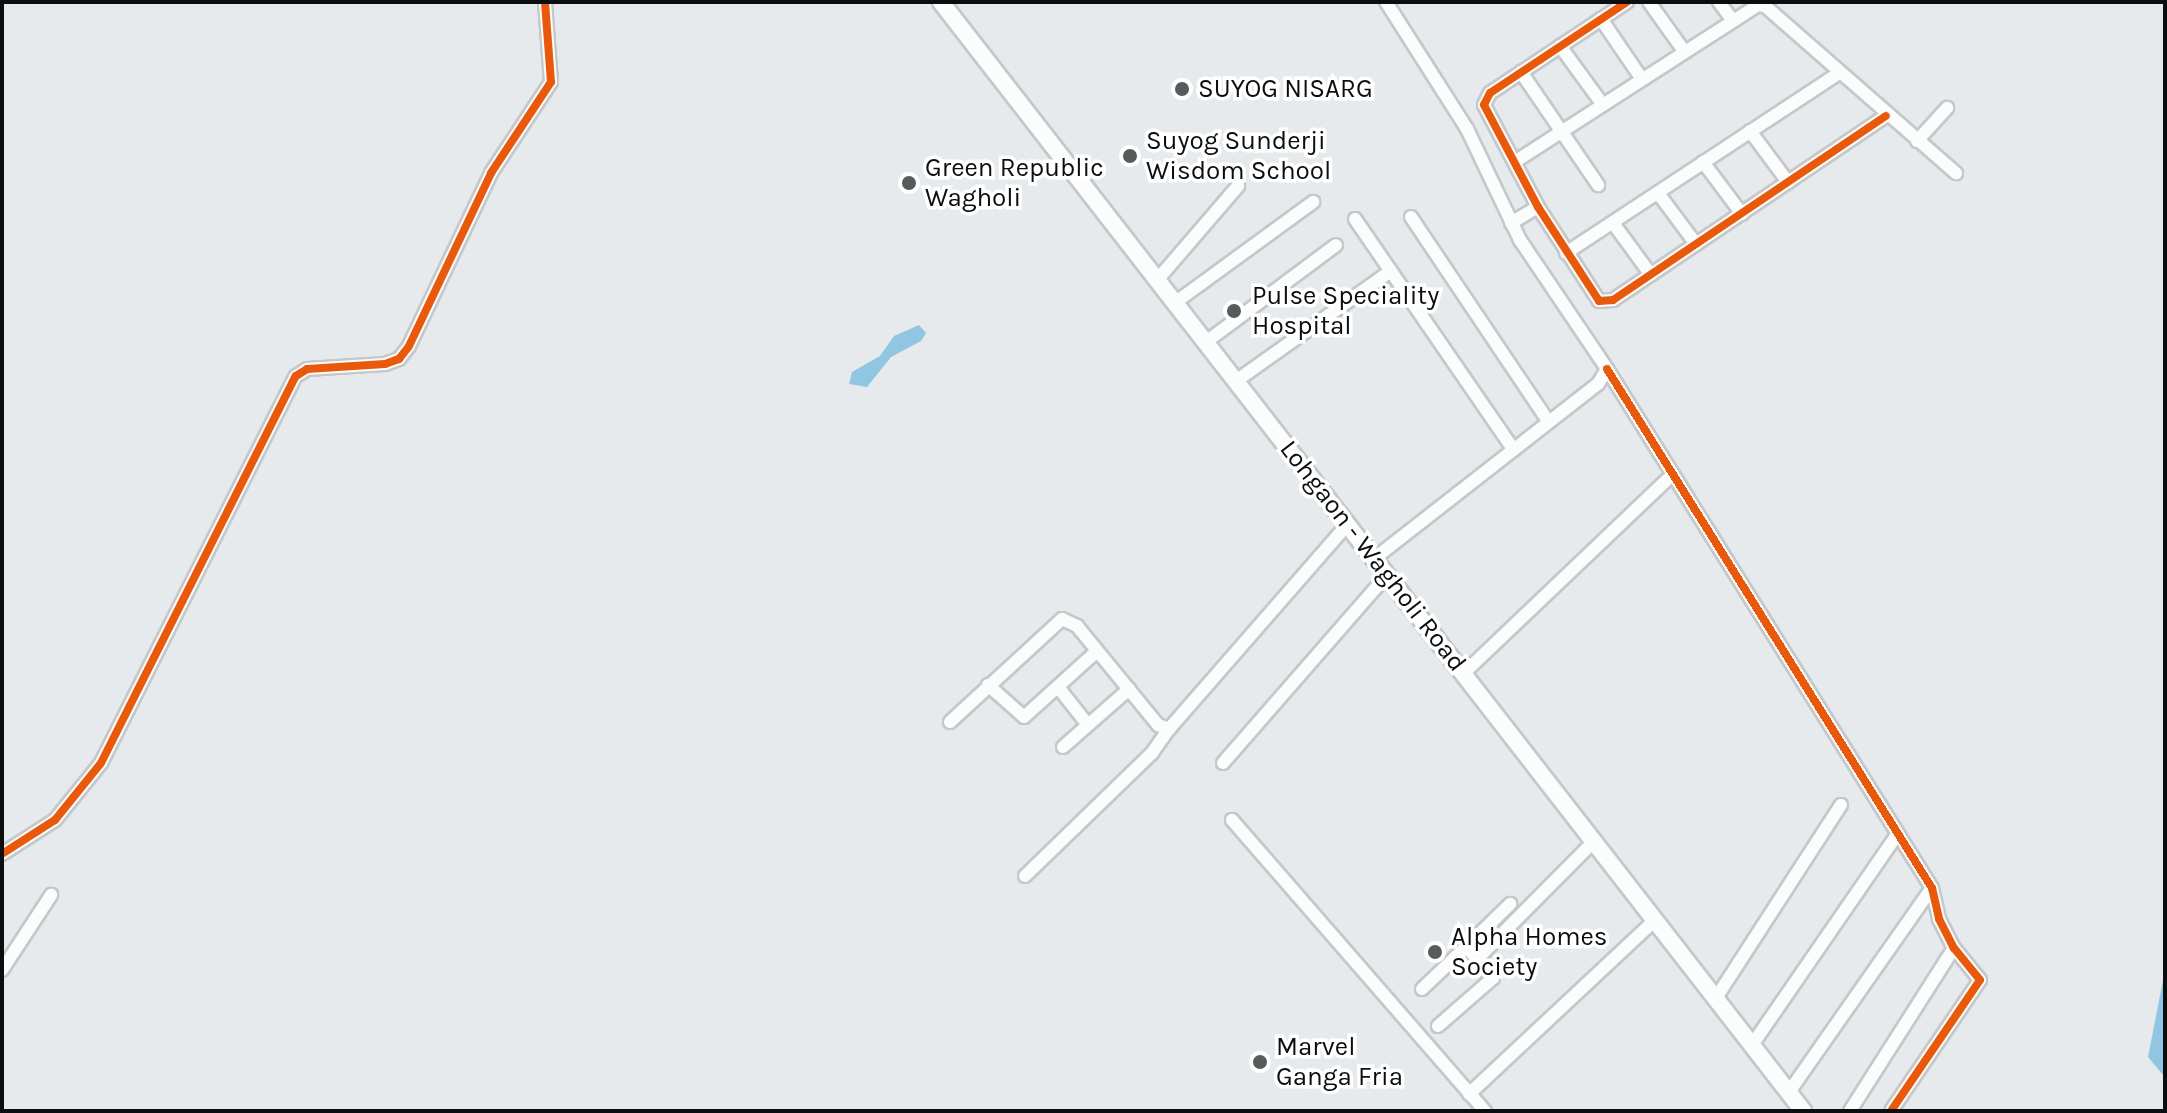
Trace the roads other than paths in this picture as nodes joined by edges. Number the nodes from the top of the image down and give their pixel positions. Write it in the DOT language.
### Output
graph roads {
  1 [pos="545,2"];
  2 [pos="941,2"];
  3 [pos="1386,2"];
  4 [pos="1627,2"];
  5 [pos="1649,2"];
  6 [pos="1719,2"];
  7 [pos="1766,4"];
  8 [pos="1601,19"];
  9 [pos="1732,19"];
  10 [pos="1560,46"];
  11 [pos="1684,51"];
  12 [pos="1521,72"];
  13 [pos="1839,73"];
  14 [pos="1642,79"];
  15 [pos="1603,105"];
  16 [pos="1947,108"];
  17 [pos="1886,116"];
  18 [pos="1562,131"];
  19 [pos="1750,131"];
  20 [pos="1917,141"];
  21 [pos="1516,161"];
  22 [pos="1703,162"];
  23 [pos="1956,173"];
  24 [pos="1788,182"];
  25 [pos="1598,185"];
  26 [pos="1238,186"];
  27 [pos="1658,193"];
  28 [pos="1313,202"];
  29 [pos="1538,207"];
  30 [pos="1742,214"];
  31 [pos="1411,217"];
  32 [pos="1355,219"];
  33 [pos="1511,223"];
  34 [pos="1613,223"];
  35 [pos="1696,244"];
  36 [pos="1336,245"];
  37 [pos="1566,253"];
  38 [pos="1391,271"];
  39 [pos="1651,275"];
  40 [pos="1158,279"];
  41 [pos="1176,302"];
  42 [pos="1206,342"];
  43 [pos="1607,369"];
  44 [pos="1236,381"];
  45 [pos="1549,422"];
  46 [pos="1514,450"];
  47 [pos="1673,474"];
  48 [pos="1348,524"];
  49 [pos="1375,558"];
  50 [pos="1388,574"];
  51 [pos="1097,651"];
  52 [pos="1465,672"];
  53 [pos="988,685"];
  54 [pos="1058,687"];
  55 [pos="1129,689"];
  56 [pos="950,722"];
  57 [pos="1088,725"];
  58 [pos="1169,729"];
  59 [pos="1063,747"];
  60 [pos="1223,763"];
  61 [pos="1841,805"];
  62 [pos="1232,820"];
  63 [pos="1898,833"];
  64 [pos="1594,841"];
  65 [pos="2,854"];
  66 [pos="1025,876"];
  67 [pos="1932,888"];
  68 [pos="51,895"];
  69 [pos="1510,904"];
  70 [pos="1655,920"];
  71 [pos="1466,947"];
  72 [pos="1954,948"];
  73 [pos="1477,959"];
  74 [pos="2,970"];
  75 [pos="1422,989"];
  76 [pos="1716,998"];
  77 [pos="1438,1026"];
  78 [pos="1752,1045"];
  79 [pos="1789,1092"];
  80 [pos="1469,1094"];
  81 [pos="1485,1111"];
  82 [pos="1803,1111"];
  83 [pos="1850,1111"];
  84 [pos="1891,1111"];
  1 -- 65 [label="street"];
  2 -- 40 [label="main road, Lohgaon - Wagholi Road"];
  3 -- 33 [label="street"];
  4 -- 8 [label="street"];
  5 -- 11 [label="street"];
  6 -- 9 [label="street"];
  7 -- 9 [label="street"];
  7 -- 13 [label="street"];
  8 -- 10 [label="street"];
  8 -- 14 [label="street"];
  9 -- 11 [label="street"];
  10 -- 12 [label="street"];
  10 -- 15 [label="street"];
  11 -- 14 [label="street"];
  12 -- 18 [label="street"];
  12 -- 21 [label="street"];
  13 -- 17 [label="street"];
  13 -- 19 [label="street"];
  14 -- 15 [label="street"];
  15 -- 18 [label="street"];
  16 -- 20 [label="street"];
  17 -- 20 [label="street"];
  17 -- 24 [label="street"];
  18 -- 21 [label="street"];
  18 -- 25 [label="street"];
  19 -- 22 [label="street"];
  19 -- 24 [label="street"];
  20 -- 23 [label="street"];
  21 -- 29 [label="street"];
  22 -- 27 [label="street"];
  22 -- 30 [label="street"];
  24 -- 30 [label="street"];
  26 -- 40 [label="street"];
  27 -- 34 [label="street"];
  27 -- 35 [label="street"];
  28 -- 41 [label="street"];
  29 -- 33 [label="street"];
  29 -- 37 [label="street"];
  30 -- 35 [label="street"];
  31 -- 45 [label="street"];
  32 -- 38 [label="street"];
  33 -- 43 [label="street"];
  34 -- 37 [label="street"];
  34 -- 39 [label="street"];
  35 -- 39 [label="street"];
  36 -- 42 [label="street"];
  37 -- 39 [label="street"];
  38 -- 44 [label="street"];
  38 -- 46 [label="street"];
  40 -- 41 [label="main road, Lohgaon - Wagholi Road"];
  41 -- 42 [label="main road, Lohgaon - Wagholi Road"];
  42 -- 44 [label="main road, Lohgaon - Wagholi Road"];
  43 -- 45 [label="street"];
  43 -- 47 [label="street"];
  44 -- 48 [label="main road, Lohgaon - Wagholi Road"];
  45 -- 46 [label="street"];
  46 -- 49 [label="street"];
  47 -- 52 [label="street"];
  47 -- 63 [label="street"];
  48 -- 49 [label="main road, Lohgaon - Wagholi Road"];
  48 -- 58 [label="street"];
  49 -- 50 [label="main road, Lohgaon - Wagholi Road"];
  50 -- 52 [label="main road, Lohgaon - Wagholi Road"];
  50 -- 60 [label="street"];
  51 -- 53 [label="street"];
  51 -- 54 [label="street"];
  51 -- 55 [label="street"];
  52 -- 64 [label="main road, Lohgaon - Wagholi Road"];
  53 -- 54 [label="street"];
  53 -- 56 [label="street"];
  54 -- 57 [label="street"];
  55 -- 57 [label="street"];
  55 -- 58 [label="street"];
  57 -- 59 [label="street"];
  58 -- 66 [label="street"];
  61 -- 76 [label="street"];
  62 -- 80 [label="street"];
  63 -- 67 [label="street"];
  63 -- 78 [label="street"];
  64 -- 70 [label="main road, Lohgaon - Wagholi Road"];
  64 -- 73 [label="street"];
  67 -- 72 [label="street"];
  67 -- 79 [label="street"];
  68 -- 74 [label="street"];
  69 -- 71 [label="street"];
  70 -- 76 [label="main road, Lohgaon - Wagholi Road"];
  70 -- 80 [label="street"];
  71 -- 73 [label="street"];
  71 -- 75 [label="street"];
  72 -- 83 [label="street"];
  72 -- 84 [label="street"];
  73 -- 77 [label="street"];
  76 -- 78 [label="main road, Lohgaon - Wagholi Road"];
  78 -- 79 [label="main road, Lohgaon - Wagholi Road"];
  79 -- 82 [label="main road, Lohgaon - Wagholi Road"];
  80 -- 81 [label="street"];
}
